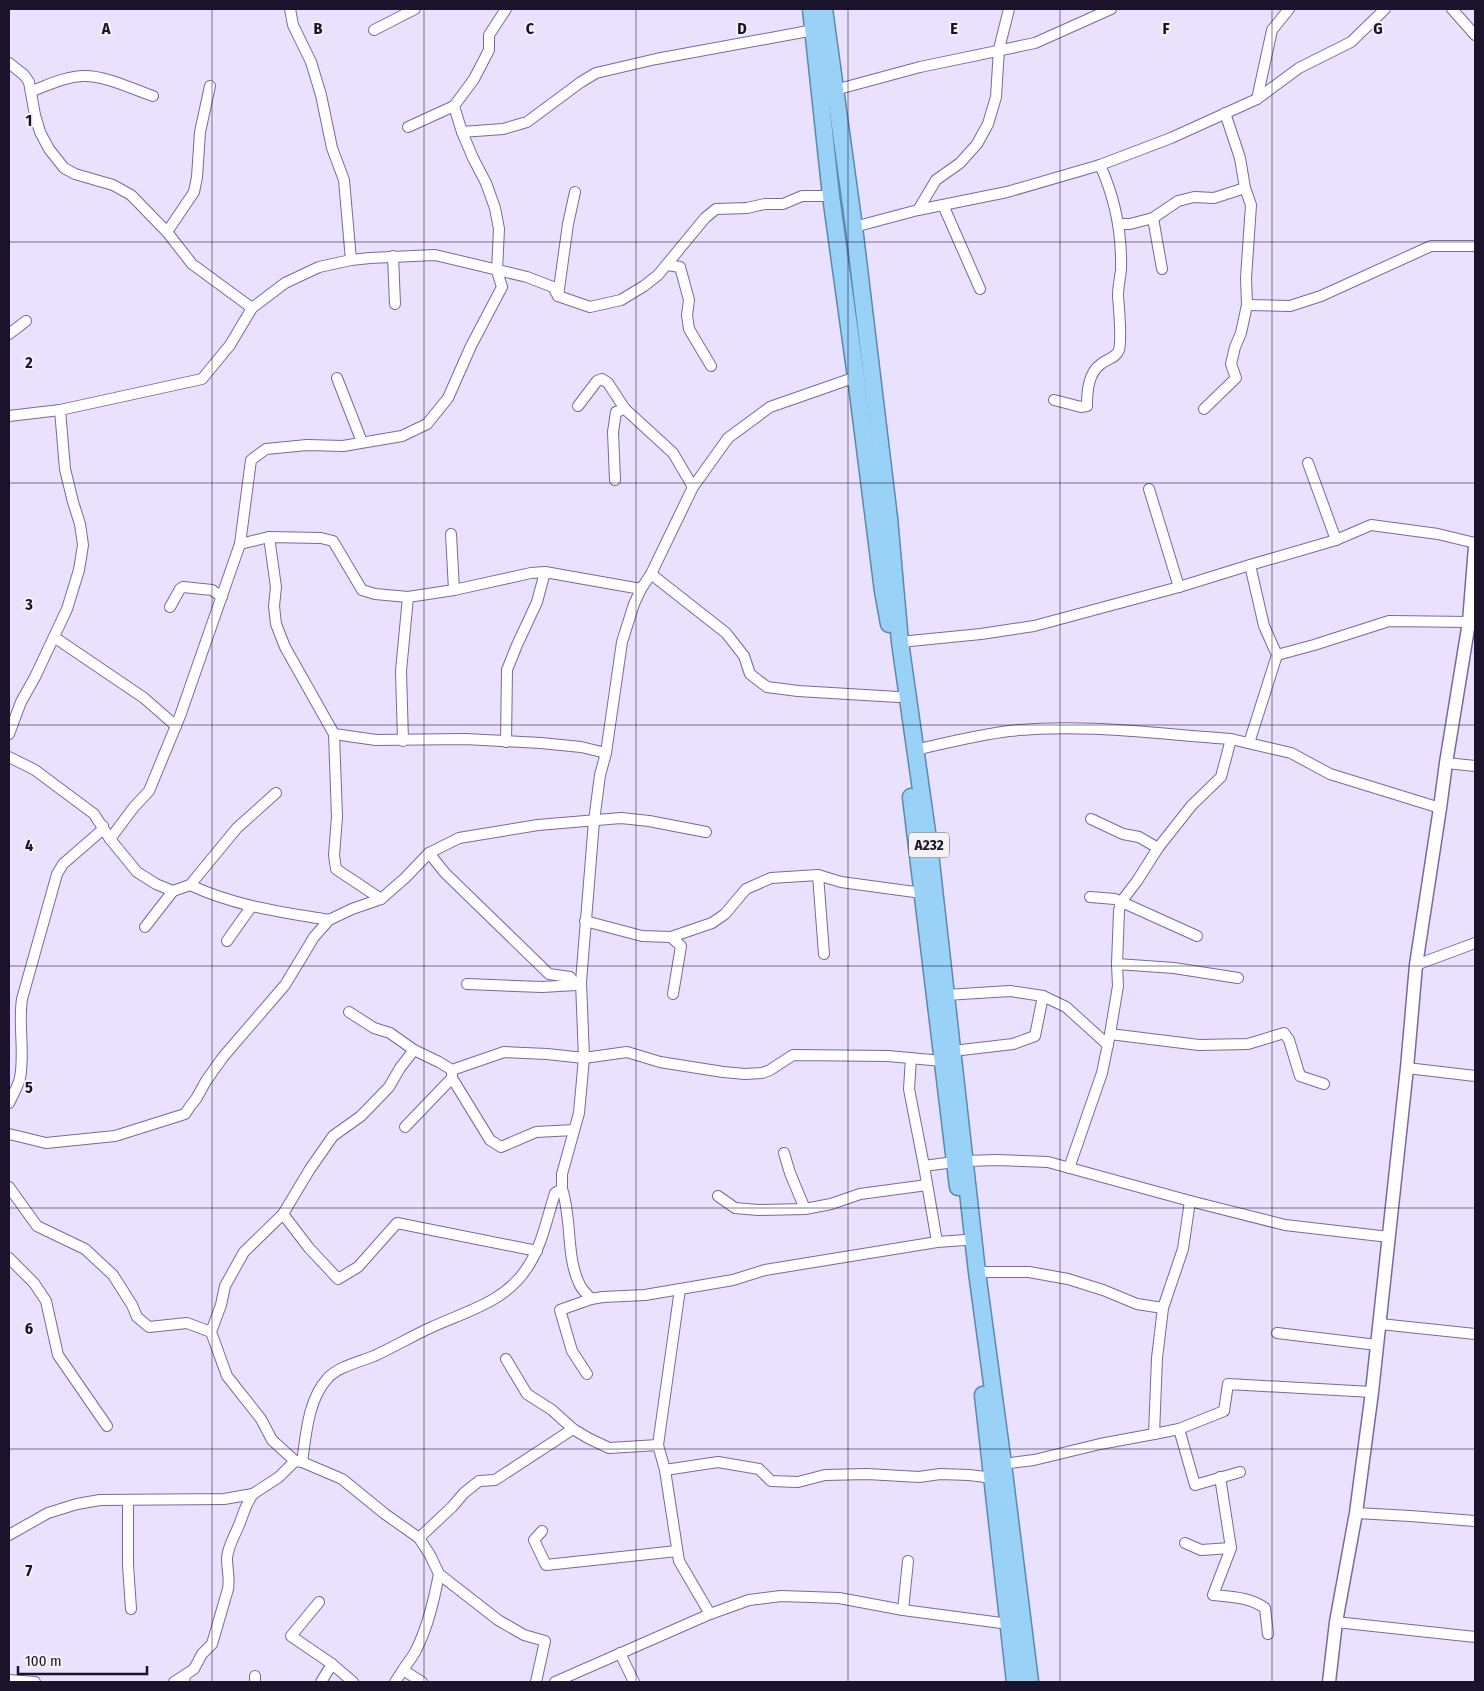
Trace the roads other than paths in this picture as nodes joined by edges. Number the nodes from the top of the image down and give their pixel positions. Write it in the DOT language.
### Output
graph roads {
  1 [pos="290,9"];
  2 [pos="414,9"];
  3 [pos="504,9"];
  4 [pos="811,9"];
  5 [pos="824,9"];
  6 [pos="1008,9"];
  7 [pos="1111,9"];
  8 [pos="1289,9"];
  9 [pos="1385,9"];
  10 [pos="1452,9"];
  11 [pos="374,30"];
  12 [pos="814,30"];
  13 [pos="1475,35"];
  14 [pos="999,49"];
  15 [pos="9,63"];
  16 [pos="210,86"];
  17 [pos="835,90"];
  18 [pos="32,91"];
  19 [pos="153,96"];
  20 [pos="1257,99"];
  21 [pos="454,106"];
  22 [pos="1225,113"];
  23 [pos="408,127"];
  24 [pos="462,132"];
  25 [pos="1100,165"];
  26 [pos="1245,188"];
  27 [pos="575,192"];
  28 [pos="831,196"];
  29 [pos="942,205"];
  30 [pos="918,210"];
  31 [pos="1153,218"];
  32 [pos="1119,224"];
  33 [pos="854,227"];
  34 [pos="168,232"];
  35 [pos="1475,246"];
  36 [pos="393,256"];
  37 [pos="352,260"];
  38 [pos="667,265"];
  39 [pos="1162,269"];
  40 [pos="497,270"];
  41 [pos="980,289"];
  42 [pos="558,296"];
  43 [pos="395,304"];
  44 [pos="1247,305"];
  45 [pos="252,308"];
  46 [pos="26,321"];
  47 [pos="9,334"];
  48 [pos="711,366"];
  49 [pos="856,377"];
  50 [pos="338,378"];
  51 [pos="1054,400"];
  52 [pos="578,406"];
  53 [pos="625,408"];
  54 [pos="1204,409"];
  55 [pos="60,410"];
  56 [pos="9,416"];
  57 [pos="362,442"];
  58 [pos="1308,463"];
  59 [pos="615,480"];
  60 [pos="693,487"];
  61 [pos="1149,489"];
  62 [pos="451,534"];
  63 [pos="269,537"];
  64 [pos="1336,540"];
  65 [pos="1475,543"];
  66 [pos="240,544"];
  67 [pos="1475,547"];
  68 [pos="1250,565"];
  69 [pos="545,572"];
  70 [pos="652,574"];
  71 [pos="1179,587"];
  72 [pos="454,590"];
  73 [pos="641,590"];
  74 [pos="222,597"];
  75 [pos="408,597"];
  76 [pos="170,607"];
  77 [pos="1470,629"];
  78 [pos="54,637"];
  79 [pos="900,642"];
  80 [pos="1277,655"];
  81 [pos="898,698"];
  82 [pos="176,726"];
  83 [pos="9,734"];
  84 [pos="334,734"];
  85 [pos="1231,739"];
  86 [pos="403,741"];
  87 [pos="506,742"];
  88 [pos="1249,743"];
  89 [pos="915,750"];
  90 [pos="606,753"];
  91 [pos="9,757"];
  92 [pos="1446,763"];
  93 [pos="1475,766"];
  94 [pos="276,793"];
  95 [pos="1440,808"];
  96 [pos="1091,819"];
  97 [pos="594,821"];
  98 [pos="102,826"];
  99 [pos="706,832"];
  100 [pos="110,839"];
  101 [pos="1158,848"];
  102 [pos="429,853"];
  103 [pos="818,876"];
  104 [pos="190,886"];
  105 [pos="173,891"];
  106 [pos="922,893"];
  107 [pos="1090,897"];
  108 [pos="381,899"];
  109 [pos="1121,902"];
  110 [pos="251,907"];
  111 [pos="329,920"];
  112 [pos="585,921"];
  113 [pos="144,927"];
  114 [pos="1197,936"];
  115 [pos="672,937"];
  116 [pos="227,941"];
  117 [pos="1475,943"];
  118 [pos="824,954"];
  119 [pos="1117,964"];
  120 [pos="1416,965"];
  121 [pos="1238,978"];
  122 [pos="579,983"];
  123 [pos="467,984"];
  124 [pos="673,994"];
  125 [pos="946,995"];
  126 [pos="1043,996"];
  127 [pos="349,1012"];
  128 [pos="1110,1034"];
  129 [pos="1108,1045"];
  130 [pos="414,1050"];
  131 [pos="948,1056"];
  132 [pos="584,1058"];
  133 [pos="911,1058"];
  134 [pos="1407,1068"];
  135 [pos="452,1074"];
  136 [pos="1475,1076"];
  137 [pos="1324,1084"];
  138 [pos="9,1103"];
  139 [pos="404,1127"];
  140 [pos="574,1130"];
  141 [pos="9,1134"];
  142 [pos="784,1153"];
  143 [pos="960,1161"];
  144 [pos="924,1166"];
  145 [pos="1069,1168"];
  146 [pos="927,1185"];
  147 [pos="9,1187"];
  148 [pos="562,1189"];
  149 [pos="718,1196"];
  150 [pos="1190,1201"];
  151 [pos="805,1209"];
  152 [pos="283,1214"];
  153 [pos="1389,1236"];
  154 [pos="965,1240"];
  155 [pos="937,1242"];
  156 [pos="537,1251"];
  157 [pos="9,1258"];
  158 [pos="978,1272"];
  159 [pos="680,1289"];
  160 [pos="591,1299"];
  161 [pos="1163,1308"];
  162 [pos="1380,1324"];
  163 [pos="211,1332"];
  164 [pos="1277,1333"];
  165 [pos="1475,1334"];
  166 [pos="1377,1345"];
  167 [pos="506,1359"];
  168 [pos="586,1374"];
  169 [pos="1372,1392"];
  170 [pos="107,1426"];
  171 [pos="573,1429"];
  172 [pos="1179,1429"];
  173 [pos="1154,1434"];
  174 [pos="658,1445"];
  175 [pos="299,1461"];
  176 [pos="1003,1464"];
  177 [pos="665,1470"];
  178 [pos="1240,1472"];
  179 [pos="1220,1477"];
  180 [pos="993,1478"];
  181 [pos="253,1494"];
  182 [pos="128,1500"];
  183 [pos="1356,1514"];
  184 [pos="1475,1521"];
  185 [pos="542,1531"];
  186 [pos="9,1535"];
  187 [pos="419,1538"];
  188 [pos="1185,1543"];
  189 [pos="1231,1548"];
  190 [pos="677,1551"];
  191 [pos="908,1561"];
  192 [pos="439,1574"];
  193 [pos="319,1602"];
  194 [pos="131,1609"];
  195 [pos="903,1610"];
  196 [pos="710,1614"];
  197 [pos="1336,1622"];
  198 [pos="1009,1624"];
  199 [pos="1268,1634"];
  200 [pos="1475,1637"];
  201 [pos="620,1653"];
  202 [pos="332,1664"];
  203 [pos="402,1670"];
  204 [pos="184,1679"];
  205 [pos="9,1680"];
  206 [pos="35,1682"];
  207 [pos="174,1682"];
  208 [pos="322,1682"];
  209 [pos="353,1682"];
  210 [pos="395,1682"];
  211 [pos="422,1682"];
  212 [pos="536,1682"];
  213 [pos="555,1682"];
  214 [pos="634,1682"];
  215 [pos="1015,1682"];
  216 [pos="1030,1682"];
  217 [pos="1328,1682"];
  1 -- 37 [label="street"];
  2 -- 11 [label="street"];
  3 -- 21 [label="street"];
  4 -- 12 [label="highway, A232"];
  5 -- 17 [label="highway, A232"];
  6 -- 14 [label="street"];
  7 -- 14 [label="street"];
  8 -- 20 [label="street"];
  9 -- 20 [label="street"];
  10 -- 13 [label="street"];
  12 -- 24 [label="street"];
  12 -- 28 [label="highway, A232"];
  14 -- 17 [label="street"];
  14 -- 30 [label="street"];
  15 -- 18 [label="street"];
  16 -- 34 [label="street"];
  17 -- 33 [label="highway, A232"];
  18 -- 19 [label="street"];
  18 -- 34 [label="street"];
  20 -- 22 [label="street"];
  21 -- 23 [label="street"];
  21 -- 24 [label="street"];
  22 -- 25 [label="street"];
  22 -- 26 [label="street"];
  24 -- 40 [label="street"];
  25 -- 29 [label="street"];
  25 -- 32 [label="street"];
  26 -- 31 [label="street"];
  26 -- 44 [label="street"];
  27 -- 42 [label="street"];
  28 -- 38 [label="street"];
  28 -- 49 [label="highway, A232"];
  29 -- 30 [label="street"];
  29 -- 41 [label="street"];
  30 -- 33 [label="street"];
  31 -- 32 [label="street"];
  31 -- 39 [label="street"];
  32 -- 51 [label="street"];
  33 -- 79 [label="highway, A232"];
  34 -- 45 [label="street"];
  35 -- 44 [label="street"];
  36 -- 37 [label="street"];
  36 -- 40 [label="street"];
  36 -- 43 [label="street"];
  37 -- 45 [label="street"];
  38 -- 42 [label="street"];
  38 -- 48 [label="street"];
  40 -- 42 [label="street"];
  40 -- 57 [label="street"];
  44 -- 54 [label="street"];
  45 -- 55 [label="street"];
  46 -- 47 [label="street"];
  49 -- 60 [label="street"];
  49 -- 81 [label="highway, A232"];
  50 -- 57 [label="street"];
  52 -- 53 [label="street"];
  53 -- 59 [label="street"];
  53 -- 60 [label="street"];
  55 -- 56 [label="street"];
  55 -- 78 [label="street"];
  57 -- 66 [label="street"];
  58 -- 64 [label="street"];
  60 -- 70 [label="street"];
  61 -- 71 [label="street"];
  62 -- 72 [label="street"];
  63 -- 66 [label="street"];
  63 -- 75 [label="street"];
  63 -- 84 [label="street"];
  64 -- 65 [label="street"];
  64 -- 68 [label="street"];
  66 -- 74 [label="street"];
  67 -- 77 [label="street"];
  68 -- 71 [label="street"];
  68 -- 80 [label="street"];
  69 -- 72 [label="street"];
  69 -- 73 [label="street"];
  69 -- 87 [label="street"];
  70 -- 73 [label="street"];
  70 -- 81 [label="street"];
  71 -- 79 [label="street"];
  72 -- 75 [label="street"];
  73 -- 90 [label="street"];
  74 -- 76 [label="street"];
  74 -- 82 [label="street"];
  75 -- 86 [label="street"];
  77 -- 80 [label="street"];
  77 -- 92 [label="street"];
  78 -- 82 [label="street"];
  78 -- 83 [label="street"];
  79 -- 89 [label="highway, A232"];
  80 -- 88 [label="street"];
  81 -- 106 [label="highway, A232"];
  82 -- 100 [label="street"];
  84 -- 86 [label="street"];
  84 -- 108 [label="street"];
  85 -- 88 [label="street"];
  85 -- 89 [label="street"];
  85 -- 101 [label="street"];
  86 -- 87 [label="street"];
  87 -- 90 [label="street"];
  88 -- 95 [label="street"];
  89 -- 125 [label="highway, A232"];
  90 -- 97 [label="street"];
  91 -- 98 [label="street"];
  92 -- 93 [label="street"];
  92 -- 95 [label="street"];
  94 -- 104 [label="street"];
  95 -- 120 [label="street"];
  96 -- 101 [label="street"];
  97 -- 99 [label="street"];
  97 -- 102 [label="street"];
  97 -- 112 [label="street"];
  98 -- 100 [label="street"];
  98 -- 138 [label="street"];
  100 -- 105 [label="street"];
  101 -- 109 [label="street"];
  102 -- 108 [label="street"];
  102 -- 122 [label="street"];
  103 -- 106 [label="street"];
  103 -- 115 [label="street"];
  103 -- 118 [label="street"];
  104 -- 105 [label="street"];
  104 -- 110 [label="street"];
  105 -- 113 [label="street"];
  106 -- 131 [label="highway, A232"];
  107 -- 109 [label="street"];
  108 -- 111 [label="street"];
  109 -- 114 [label="street"];
  109 -- 119 [label="street"];
  110 -- 111 [label="street"];
  110 -- 116 [label="street"];
  111 -- 141 [label="street"];
  112 -- 115 [label="street"];
  112 -- 122 [label="street"];
  115 -- 124 [label="street"];
  117 -- 120 [label="street"];
  119 -- 121 [label="street"];
  119 -- 128 [label="street"];
  120 -- 134 [label="street"];
  122 -- 123 [label="street"];
  122 -- 132 [label="street"];
  125 -- 126 [label="street"];
  125 -- 131 [label="highway, A232"];
  126 -- 129 [label="street"];
  126 -- 131 [label="street"];
  127 -- 130 [label="street"];
  128 -- 129 [label="street"];
  128 -- 137 [label="street"];
  129 -- 145 [label="street"];
  130 -- 135 [label="street"];
  130 -- 152 [label="street"];
  131 -- 133 [label="street"];
  131 -- 143 [label="highway, A232"];
  132 -- 133 [label="street"];
  132 -- 135 [label="street"];
  132 -- 140 [label="street"];
  133 -- 144 [label="street"];
  134 -- 136 [label="street"];
  134 -- 153 [label="street"];
  135 -- 139 [label="street"];
  135 -- 140 [label="street"];
  140 -- 148 [label="street"];
  142 -- 151 [label="street"];
  143 -- 144 [label="street"];
  143 -- 145 [label="street"];
  143 -- 154 [label="highway, A232"];
  143 -- 158 [label="highway, A232"];
  144 -- 146 [label="street"];
  145 -- 150 [label="street"];
  146 -- 151 [label="street"];
  146 -- 155 [label="street"];
  147 -- 163 [label="street"];
  148 -- 156 [label="street"];
  148 -- 160 [label="street"];
  149 -- 151 [label="street"];
  150 -- 153 [label="street"];
  150 -- 161 [label="street"];
  152 -- 156 [label="street"];
  152 -- 163 [label="street"];
  153 -- 162 [label="street"];
  154 -- 155 [label="street"];
  154 -- 180 [label="highway, A232"];
  155 -- 159 [label="street"];
  156 -- 175 [label="street"];
  157 -- 170 [label="street"];
  158 -- 161 [label="street"];
  158 -- 176 [label="highway, A232"];
  159 -- 160 [label="street"];
  159 -- 174 [label="street"];
  160 -- 168 [label="street"];
  161 -- 173 [label="street"];
  162 -- 165 [label="street"];
  162 -- 166 [label="street"];
  163 -- 175 [label="street"];
  164 -- 166 [label="street"];
  166 -- 169 [label="street"];
  167 -- 171 [label="street"];
  169 -- 172 [label="street"];
  169 -- 183 [label="street"];
  171 -- 174 [label="street"];
  171 -- 187 [label="street"];
  172 -- 173 [label="street"];
  172 -- 179 [label="street"];
  173 -- 176 [label="street"];
  174 -- 177 [label="street"];
  175 -- 181 [label="street"];
  175 -- 187 [label="street"];
  176 -- 216 [label="highway, A232"];
  177 -- 180 [label="street"];
  177 -- 190 [label="street"];
  178 -- 179 [label="street"];
  179 -- 189 [label="street"];
  180 -- 198 [label="highway, A232"];
  181 -- 182 [label="street"];
  181 -- 204 [label="street"];
  182 -- 186 [label="street"];
  182 -- 194 [label="street"];
  183 -- 184 [label="street"];
  183 -- 197 [label="street"];
  185 -- 190 [label="street"];
  187 -- 192 [label="street"];
  188 -- 189 [label="street"];
  189 -- 199 [label="street"];
  190 -- 196 [label="street"];
  191 -- 195 [label="street"];
  192 -- 203 [label="street"];
  192 -- 212 [label="street"];
  193 -- 202 [label="street"];
  195 -- 196 [label="street"];
  195 -- 198 [label="street"];
  196 -- 201 [label="street"];
  197 -- 200 [label="street"];
  197 -- 217 [label="street"];
  198 -- 215 [label="highway, A232"];
  201 -- 213 [label="street"];
  201 -- 214 [label="street"];
  202 -- 208 [label="street"];
  202 -- 209 [label="street"];
  203 -- 210 [label="street"];
  203 -- 211 [label="street"];
  204 -- 207 [label="street"];
  205 -- 206 [label="street"];
}
